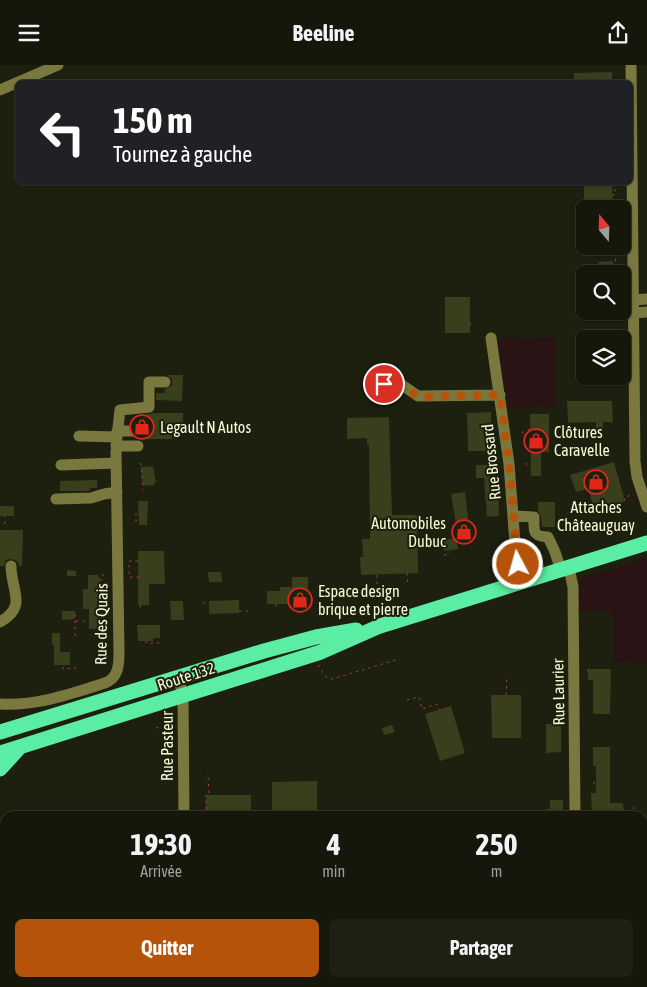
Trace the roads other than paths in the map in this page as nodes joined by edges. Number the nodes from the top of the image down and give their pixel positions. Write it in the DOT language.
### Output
graph roads {
  1 [pos="58,65"];
  2 [pos="631,65"];
  3 [pos="23,80"];
  4 [pos="631,80"];
  5 [pos="15,84"];
  6 [pos="0,90"];
  7 [pos="632,185"];
  8 [pos="647,299"];
  9 [pos="633,306"];
  10 [pos="647,306"];
  11 [pos="647,312"];
  12 [pos="492,338"];
  13 [pos="165,382"];
  14 [pos="384,384"];
  15 [pos="500,395"];
  16 [pos="133,431"];
  17 [pos="117,434"];
  18 [pos="79,436"];
  19 [pos="138,446"];
  20 [pos="61,465"];
  21 [pos="116,492"];
  22 [pos="56,499"];
  23 [pos="647,507"];
  24 [pos="513,516"];
  25 [pos="647,543"];
  26 [pos="11,566"];
  27 [pos="565,569"];
  28 [pos="522,582"];
  29 [pos="0,622"];
  30 [pos="380,627"];
  31 [pos="287,644"];
  32 [pos="292,661"];
  33 [pos="178,677"];
  34 [pos="183,695"];
  35 [pos="0,704"];
  36 [pos="0,732"];
  37 [pos="21,746"];
  38 [pos="0,753"];
  39 [pos="0,769"];
  40 [pos="184,811"];
  41 [pos="575,811"];
  1 -- 3 [label="street"];
  2 -- 4 [label="street"];
  5 -- 6 [label="street"];
  7 -- 9 [label="street"];
  8 -- 9 [label="street"];
  9 -- 10 [label="street"];
  9 -- 11 [label="street"];
  9 -- 23 [label="street"];
  12 -- 15 [label="street, Rue Brossard"];
  13 -- 17 [label="street"];
  14 -- 15 [label="street"];
  15 -- 24 [label="street, Rue Brossard"];
  16 -- 17 [label="street"];
  17 -- 18 [label="street"];
  17 -- 19 [label="street"];
  20 -- 21 [label="street, Rue des Quais"];
  21 -- 22 [label="street"];
  21 -- 35 [label="street, Rue des Quais"];
  24 -- 27 [label="street, Rue Laurier"];
  24 -- 28 [label="street, Rue Brossard"];
  25 -- 27 [label="highway, Route 132"];
  26 -- 29 [label="street"];
  27 -- 28 [label="highway, Route 132"];
  27 -- 41 [label="street, Rue Laurier"];
  28 -- 30 [label="highway, Route 132"];
  30 -- 31 [label="highway, Route 132"];
  30 -- 32 [label="highway, Route 132"];
  31 -- 32 [label="highway"];
  31 -- 33 [label="highway, Route 132"];
  32 -- 34 [label="highway, Route 132"];
  33 -- 34 [label="street, Rue Pasteur"];
  33 -- 36 [label="highway, Route 132"];
  34 -- 37 [label="highway, Route 132"];
  34 -- 40 [label="street, Rue Pasteur"];
  37 -- 38 [label="highway, Route 132"];
  37 -- 39 [label="highway"];
}
